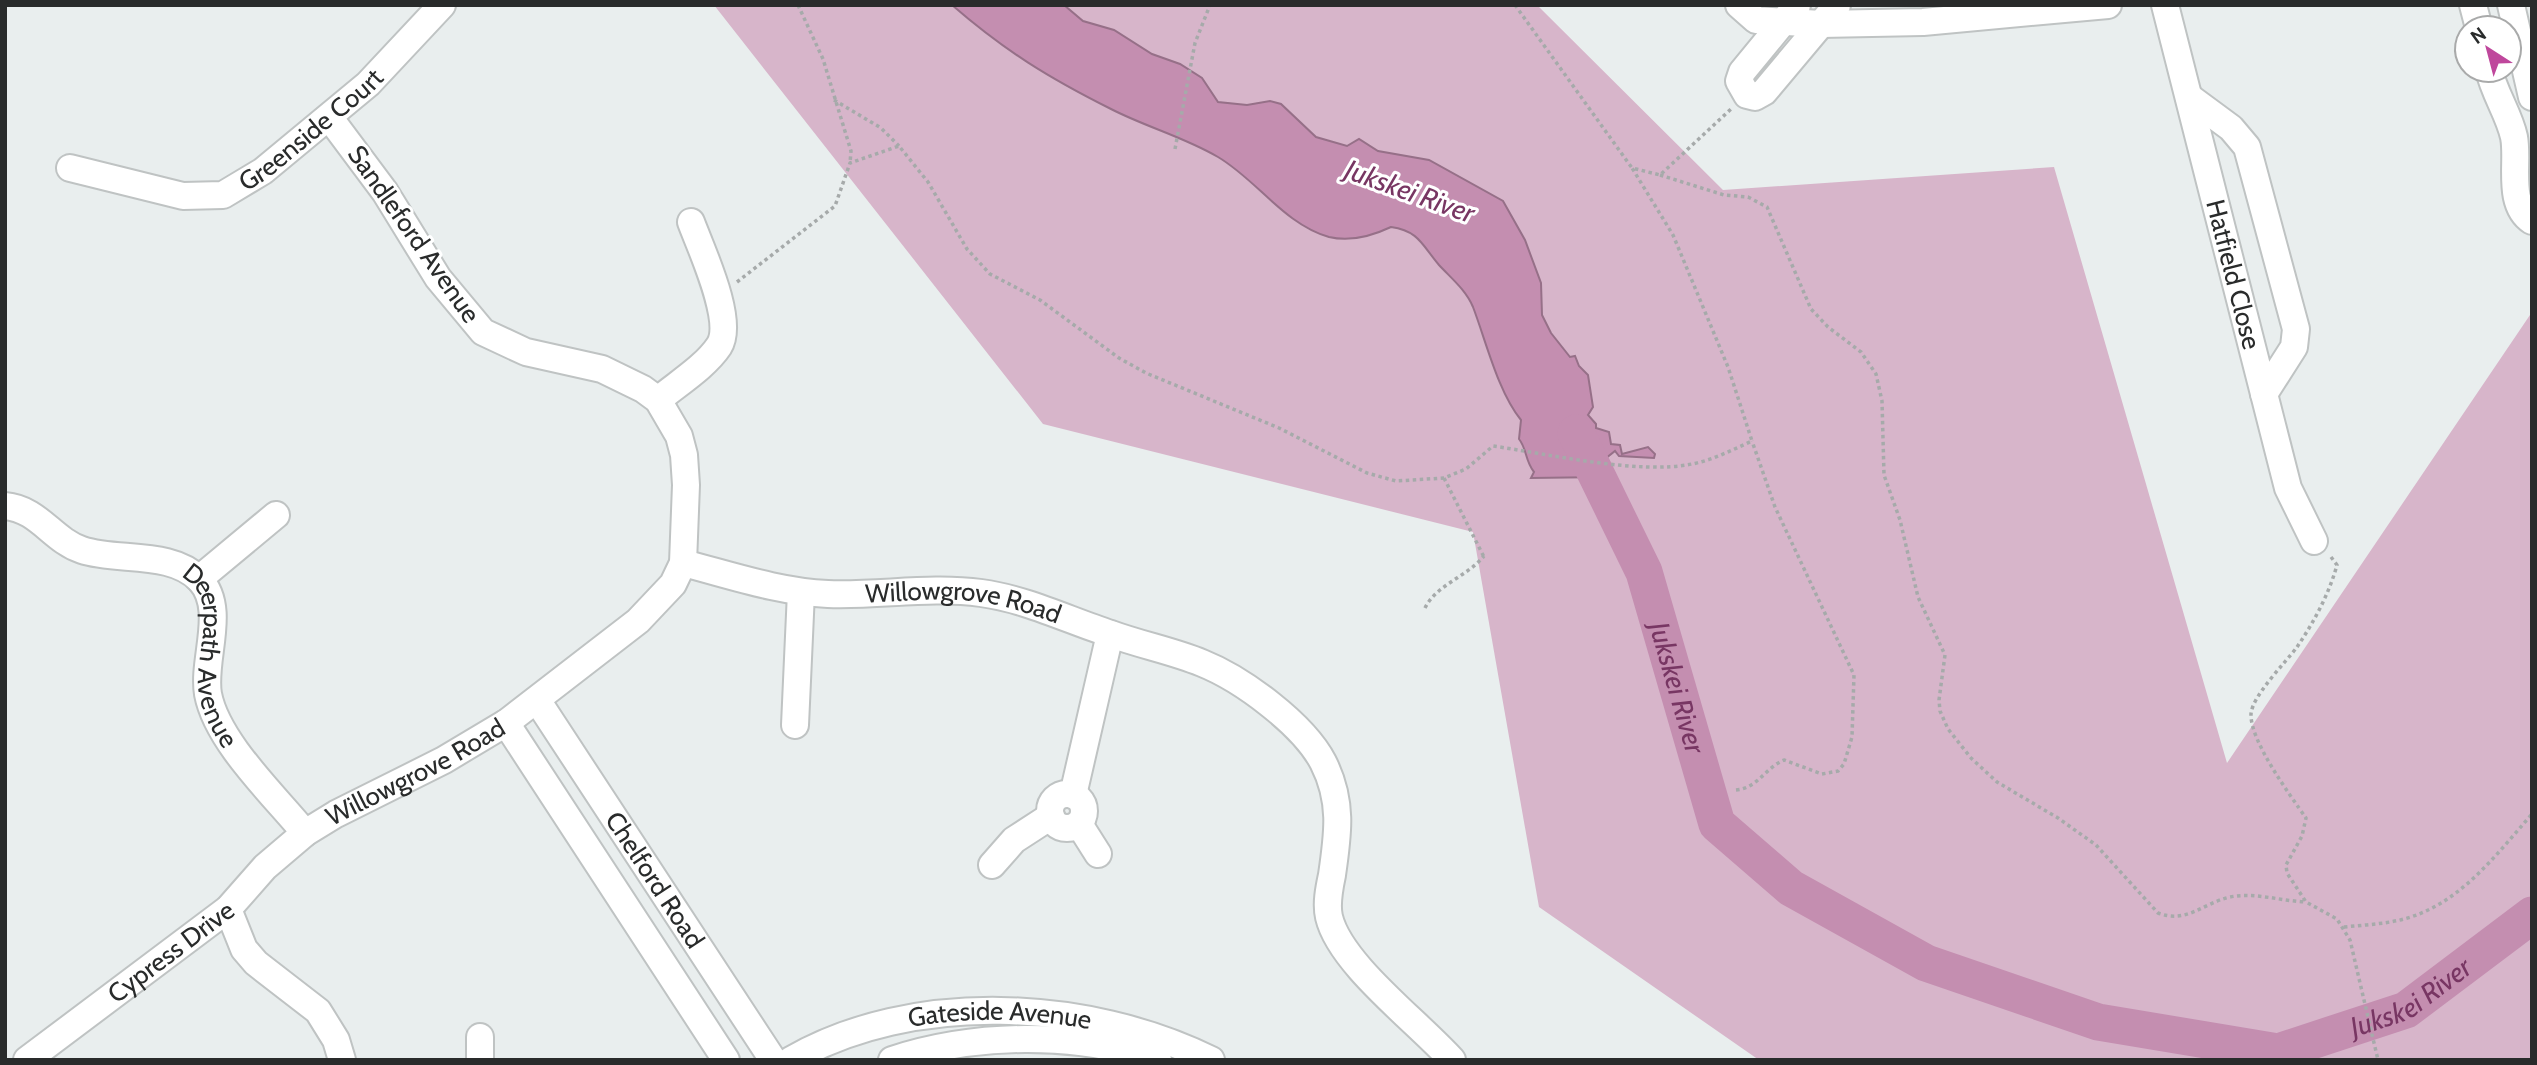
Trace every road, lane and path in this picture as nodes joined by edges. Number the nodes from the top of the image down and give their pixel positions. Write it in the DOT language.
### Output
graph roads {
  1 [pos="442,5"];
  2 [pos="798,5"];
  3 [pos="1516,5"];
  4 [pos="1739,5"];
  5 [pos="1898,5"];
  6 [pos="2108,5"];
  7 [pos="2165,5"];
  8 [pos="2511,5"];
  9 [pos="1209,6"];
  10 [pos="1789,15"];
  11 [pos="1829,15"];
  12 [pos="1923,22"];
  13 [pos="2493,84"];
  14 [pos="2530,89"];
  15 [pos="1747,95"];
  16 [pos="2189,97"];
  17 [pos="834,100"];
  18 [pos="329,117"];
  19 [pos="899,146"];
  20 [pos="1175,149"];
  21 [pos="850,163"];
  22 [pos="70,168"];
  23 [pos="1632,168"];
  24 [pos="1660,175"];
  25 [pos="2532,221"];
  26 [pos="691,222"];
  27 [pos="715,290"];
  28 [pos="2264,394"];
  29 [pos="658,400"];
  30 [pos="1752,441"];
  31 [pos="1444,478"];
  32 [pos="5,506"];
  33 [pos="276,515"];
  34 [pos="2314,541"];
  35 [pos="683,563"];
  36 [pos="200,579"];
  37 [pos="800,592"];
  38 [pos="1425,608"];
  39 [pos="1110,634"];
  40 [pos="537,700"];
  41 [pos="506,723"];
  42 [pos="795,725"];
  43 [pos="1736,790"];
  44 [pos="1073,795"];
  45 [pos="2532,814"];
  46 [pos="1051,816"];
  47 [pos="1079,824"];
  48 [pos="305,833"];
  49 [pos="1098,854"];
  50 [pos="992,865"];
  51 [pos="2306,902"];
  52 [pos="228,909"];
  53 [pos="2344,927"];
  54 [pos="27,1060"];
  55 [pos="341,1060"];
  56 [pos="726,1060"];
  57 [pos="773,1060"];
  58 [pos="791,1060"];
  59 [pos="891,1060"];
  60 [pos="1158,1060"];
  61 [pos="1211,1060"];
  62 [pos="1452,1060"];
  63 [pos="2378,1060"];
  1 -- 18 [label="street, Greenside Court"];
  2 -- 17 [label="path"];
  3 -- 23 [label="path"];
  4 -- 10 [label="street"];
  5 -- 12 [label="street"];
  6 -- 12 [label="street"];
  7 -- 16 [label="street, Hatfield Close"];
  8 -- 14 [label="street"];
  9 -- 20 [label="path"];
  10 -- 11 [label="street"];
  10 -- 15 [label="street"];
  11 -- 12 [label="street"];
  11 -- 15 [label="street"];
  13 -- 25 [label="street"];
  15 -- 24 [label="path"];
  16 -- 28 [label="street, Hatfield Close"];
  16 -- 28 [label="street"];
  17 -- 19 [label="path"];
  17 -- 21 [label="path"];
  18 -- 22 [label="street, Greenside Court"];
  18 -- 29 [label="street, Sandleford Avenue"];
  19 -- 21 [label="path"];
  19 -- 31 [label="path"];
  21 -- 27 [label="path"];
  23 -- 24 [label="path"];
  23 -- 30 [label="path"];
  24 -- 51 [label="path"];
  26 -- 27 [label="street"];
  27 -- 29 [label="street"];
  28 -- 34 [label="street, Hatfield Close"];
  29 -- 35 [label="street, Sandleford Avenue"];
  30 -- 31 [label="path"];
  30 -- 43 [label="path"];
  31 -- 38 [label="path"];
  32 -- 36 [label="street, Deerpath Avenue"];
  33 -- 36 [label="street"];
  34 -- 51 [label="path"];
  35 -- 37 [label="street, Willowgrove Road"];
  35 -- 40 [label="street, Willowgrove Road"];
  36 -- 48 [label="street, Deerpath Avenue"];
  37 -- 39 [label="street, Willowgrove Road"];
  37 -- 42 [label="street"];
  39 -- 44 [label="street"];
  39 -- 62 [label="street, Willowgrove Road"];
  40 -- 41 [label="street, Willowgrove Road"];
  40 -- 57 [label="street, Chelford Road"];
  41 -- 48 [label="street, Willowgrove Road"];
  41 -- 56 [label="street, Chelford Road"];
  44 -- 46 [label="street"];
  44 -- 47 [label="street"];
  45 -- 53 [label="path"];
  46 -- 47 [label="street"];
  46 -- 50 [label="street"];
  47 -- 49 [label="street"];
  48 -- 52 [label="street, Cypress Drive"];
  51 -- 53 [label="path"];
  52 -- 54 [label="street, Cypress Drive"];
  52 -- 55 [label="street"];
  53 -- 63 [label="path"];
  58 -- 61 [label="street, Gateside Avenue"];
  59 -- 60 [label="street, Gateside Avenue"];
}
